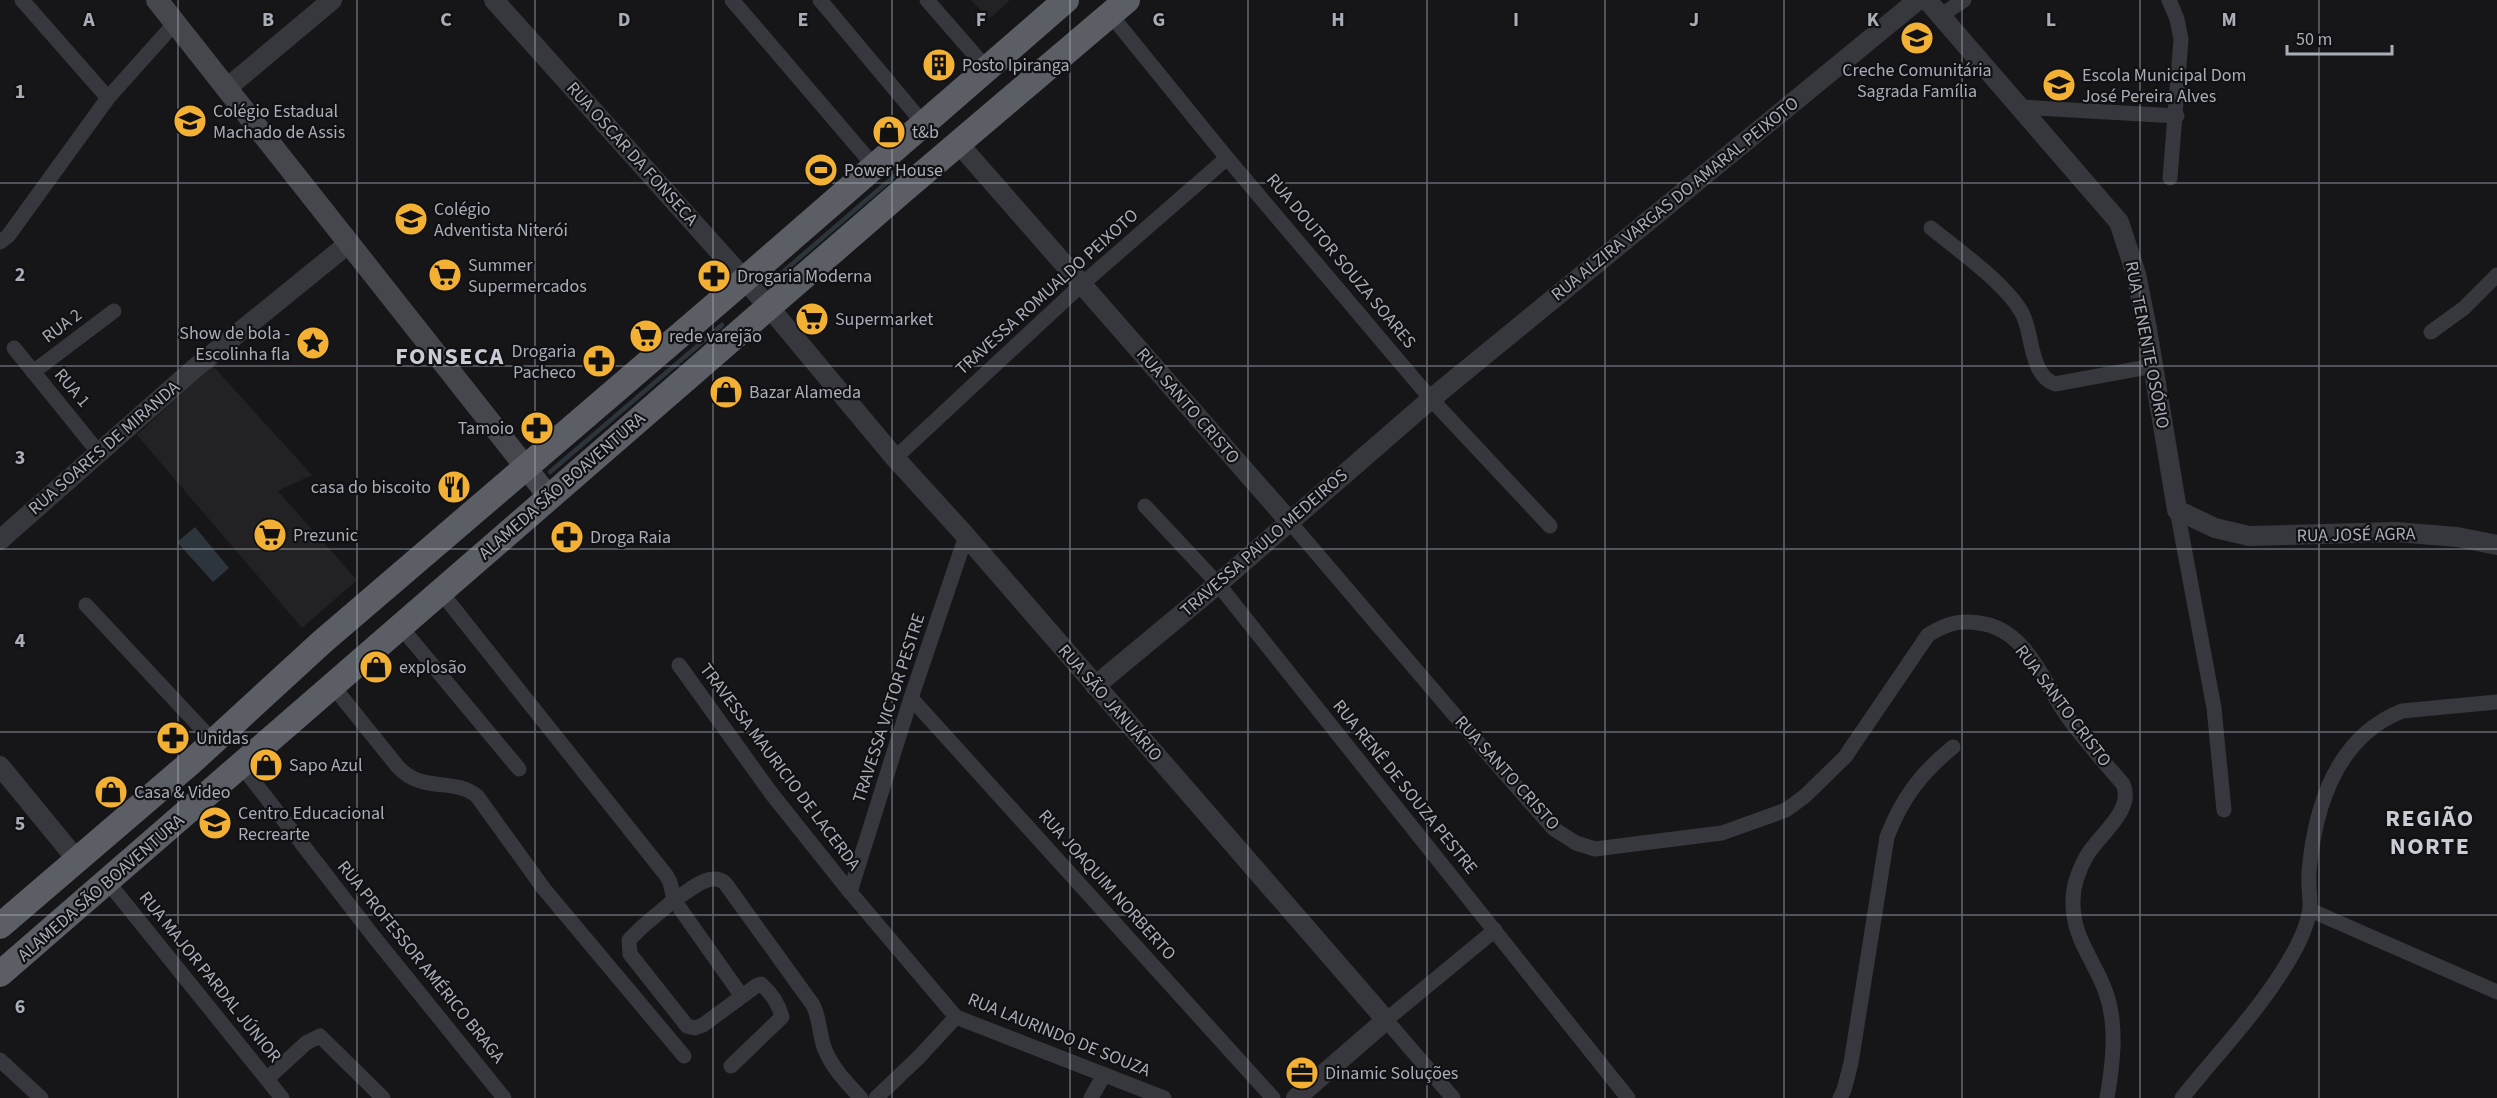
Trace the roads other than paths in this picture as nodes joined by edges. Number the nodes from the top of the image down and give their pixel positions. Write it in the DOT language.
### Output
graph roads {
  1 [pos="21,0"];
  2 [pos="157,0"];
  3 [pos="332,0"];
  4 [pos="494,0"];
  5 [pos="732,0"];
  6 [pos="820,0"];
  7 [pos="927,0"];
  8 [pos="1918,0"];
  9 [pos="1928,0"];
  10 [pos="1964,0"];
  11 [pos="2169,0"];
  12 [pos="1058,3"];
  13 [pos="1119,7"];
  14 [pos="1940,16"];
  15 [pos="175,23"];
  16 [pos="987,69"];
  17 [pos="227,88"];
  18 [pos="108,98"];
  19 [pos="2019,107"];
  20 [pos="2177,116"];
  21 [pos="923,123"];
  22 [pos="959,144"];
  23 [pos="1227,158"];
  24 [pos="874,166"];
  25 [pos="2170,178"];
  26 [pos="1931,228"];
  27 [pos="0,242"];
  28 [pos="348,244"];
  29 [pos="2497,275"];
  30 [pos="744,279"];
  31 [pos="1081,285"];
  32 [pos="769,307"];
  33 [pos="114,311"];
  34 [pos="2431,332"];
  35 [pos="14,348"];
  36 [pos="2153,366"];
  37 [pos="33,372"];
  38 [pos="1431,399"];
  39 [pos="99,453"];
  40 [pos="895,458"];
  41 [pos="526,468"];
  42 [pos="550,498"];
  43 [pos="1145,506"];
  44 [pos="2177,510"];
  45 [pos="1288,521"];
  46 [pos="1550,526"];
  47 [pos="966,536"];
  48 [pos="0,540"];
  49 [pos="2497,545"];
  50 [pos="1218,584"];
  51 [pos="440,591"];
  52 [pos="86,605"];
  53 [pos="400,626"];
  54 [pos="680,665"];
  55 [pos="332,685"];
  56 [pos="1095,686"];
  57 [pos="911,698"];
  58 [pos="2497,702"];
  59 [pos="214,742"];
  60 [pos="1953,747"];
  61 [pos="241,765"];
  62 [pos="0,766"];
  63 [pos="519,770"];
  64 [pos="2224,810"];
  65 [pos="77,860"];
  66 [pos="107,881"];
  67 [pos="850,892"];
  68 [pos="674,900"];
  69 [pos="2310,910"];
  70 [pos="0,926"];
  71 [pos="1495,930"];
  72 [pos="0,974"];
  73 [pos="2497,992"];
  74 [pos="741,995"];
  75 [pos="956,1017"];
  76 [pos="1386,1020"];
  77 [pos="684,1056"];
  78 [pos="0,1060"];
  79 [pos="732,1066"];
  80 [pos="1104,1075"];
  81 [pos="267,1079"];
  82 [pos="41,1098"];
  83 [pos="282,1098"];
  84 [pos="383,1098"];
  85 [pos="504,1098"];
  86 [pos="861,1098"];
  87 [pos="876,1098"];
  88 [pos="1091,1098"];
  89 [pos="1164,1098"];
  90 [pos="1273,1098"];
  91 [pos="1296,1098"];
  92 [pos="1453,1098"];
  93 [pos="1628,1098"];
  94 [pos="1840,1098"];
  95 [pos="2106,1098"];
  96 [pos="2182,1098"];
  1 -- 18 [label="street"];
  2 -- 15 [label="main road"];
  3 -- 17 [label="street"];
  4 -- 30 [label="street, RUA OSCAR DA FONSECA"];
  5 -- 24 [label="street"];
  6 -- 21 [label="street"];
  7 -- 16 [label="street"];
  8 -- 38 [label="street, RUA ALZIRA VARGAS DO AMARAL PEIXOTO"];
  9 -- 14 [label="street, RUA TENENTE OSÓRIO"];
  10 -- 14 [label="street"];
  11 -- 20 [label="street"];
  12 -- 16 [label="highway, ALAMEDA SÃO BOAVENTURA"];
  13 -- 22 [label="highway, ALAMEDA SÃO BOAVENTURA"];
  13 -- 23 [label="street, RUA DOUTOR SOUZA SOARES"];
  14 -- 19 [label="street, RUA TENENTE OSÓRIO"];
  15 -- 17 [label="main road"];
  15 -- 18 [label="street"];
  16 -- 21 [label="highway, ALAMEDA SÃO BOAVENTURA"];
  17 -- 28 [label="main road"];
  18 -- 27 [label="street"];
  19 -- 20 [label="street"];
  19 -- 36 [label="street, RUA TENENTE OSÓRIO"];
  20 -- 25 [label="street"];
  21 -- 24 [label="highway, ALAMEDA SÃO BOAVENTURA"];
  22 -- 31 [label="street, RUA SANTO CRISTO"];
  22 -- 32 [label="highway, ALAMEDA SÃO BOAVENTURA"];
  23 -- 31 [label="street, TRAVESSA ROMUALDO PEIXOTO"];
  23 -- 38 [label="street, RUA DOUTOR SOUZA SOARES"];
  24 -- 30 [label="highway, ALAMEDA SÃO BOAVENTURA"];
  26 -- 36 [label="street"];
  28 -- 39 [label="street, RUA SOARES DE MIRANDA"];
  28 -- 41 [label="main road"];
  29 -- 34 [label="street"];
  30 -- 32 [label="street, RUA OSCAR DA FONSECA"];
  30 -- 41 [label="highway, ALAMEDA SÃO BOAVENTURA"];
  31 -- 40 [label="street, TRAVESSA ROMUALDO PEIXOTO"];
  31 -- 45 [label="street, RUA SANTO CRISTO"];
  32 -- 40 [label="street, RUA SÃO JANUÁRIO"];
  32 -- 42 [label="highway, ALAMEDA SÃO BOAVENTURA"];
  33 -- 37 [label="street, RUA 2"];
  35 -- 37 [label="street, RUA 1"];
  36 -- 44 [label="street, RUA TENENTE OSÓRIO"];
  37 -- 39 [label="street, RUA 1"];
  38 -- 45 [label="street, TRAVESSA PAULO MEDEIROS"];
  38 -- 46 [label="street, RUA DOUTOR SOUZA SOARES"];
  39 -- 48 [label="street, RUA SOARES DE MIRANDA"];
  40 -- 47 [label="street, RUA SÃO JANUÁRIO"];
  41 -- 42 [label="main road"];
  41 -- 59 [label="highway, ALAMEDA SÃO BOAVENTURA"];
  42 -- 51 [label="highway, ALAMEDA SÃO BOAVENTURA"];
  43 -- 50 [label="street, RUA RENÊ DE SOUZA PESTRE"];
  44 -- 49 [label="street, RUA JOSÉ AGRA"];
  44 -- 64 [label="street, RUA TENENTE OSÓRIO"];
  45 -- 50 [label="street, TRAVESSA PAULO MEDEIROS"];
  45 -- 95 [label="street, RUA SANTO CRISTO"];
  47 -- 56 [label="street, RUA SÃO JANUÁRIO"];
  47 -- 57 [label="street, TRAVESSA VICTOR PESTRE"];
  50 -- 56 [label="street, TRAVESSA PAULO MEDEIROS"];
  50 -- 71 [label="street, RUA RENÊ DE SOUZA PESTRE"];
  51 -- 53 [label="highway, ALAMEDA SÃO BOAVENTURA"];
  51 -- 68 [label="street"];
  52 -- 59 [label="street"];
  53 -- 55 [label="highway, ALAMEDA SÃO BOAVENTURA"];
  53 -- 63 [label="street"];
  54 -- 67 [label="street, TRAVESSA MAURICIO DE LACERDA"];
  55 -- 61 [label="highway, ALAMEDA SÃO BOAVENTURA"];
  55 -- 77 [label="street"];
  56 -- 76 [label="street, RUA SÃO JANUÁRIO"];
  57 -- 67 [label="street, TRAVESSA VICTOR PESTRE"];
  57 -- 90 [label="street, RUA JOAQUIM NORBERTO"];
  58 -- 69 [label="street"];
  59 -- 65 [label="highway, ALAMEDA SÃO BOAVENTURA"];
  60 -- 94 [label="street"];
  61 -- 66 [label="highway, ALAMEDA SÃO BOAVENTURA"];
  61 -- 85 [label="street, RUA PROFESSOR AMÉRICO BRAGA"];
  62 -- 65 [label="street"];
  65 -- 70 [label="highway, ALAMEDA SÃO BOAVENTURA"];
  66 -- 72 [label="highway, ALAMEDA SÃO BOAVENTURA"];
  66 -- 81 [label="street, RUA MAJOR PARDAL JÚNIOR"];
  67 -- 75 [label="street, RUA LAURINDO DE SOUZA"];
  68 -- 74 [label="street"];
  68 -- 74 [label="street"];
  68 -- 86 [label="street"];
  69 -- 73 [label="street"];
  69 -- 96 [label="street"];
  71 -- 76 [label="street"];
  71 -- 93 [label="street, RUA RENÊ DE SOUZA PESTRE"];
  74 -- 79 [label="street"];
  75 -- 80 [label="street, RUA LAURINDO DE SOUZA"];
  75 -- 87 [label="street"];
  76 -- 91 [label="street"];
  76 -- 92 [label="street, RUA SÃO JANUÁRIO"];
  78 -- 82 [label="street"];
  80 -- 88 [label="street"];
  80 -- 89 [label="street, RUA LAURINDO DE SOUZA"];
  81 -- 83 [label="street, RUA MAJOR PARDAL JÚNIOR"];
  81 -- 84 [label="street"];
}
